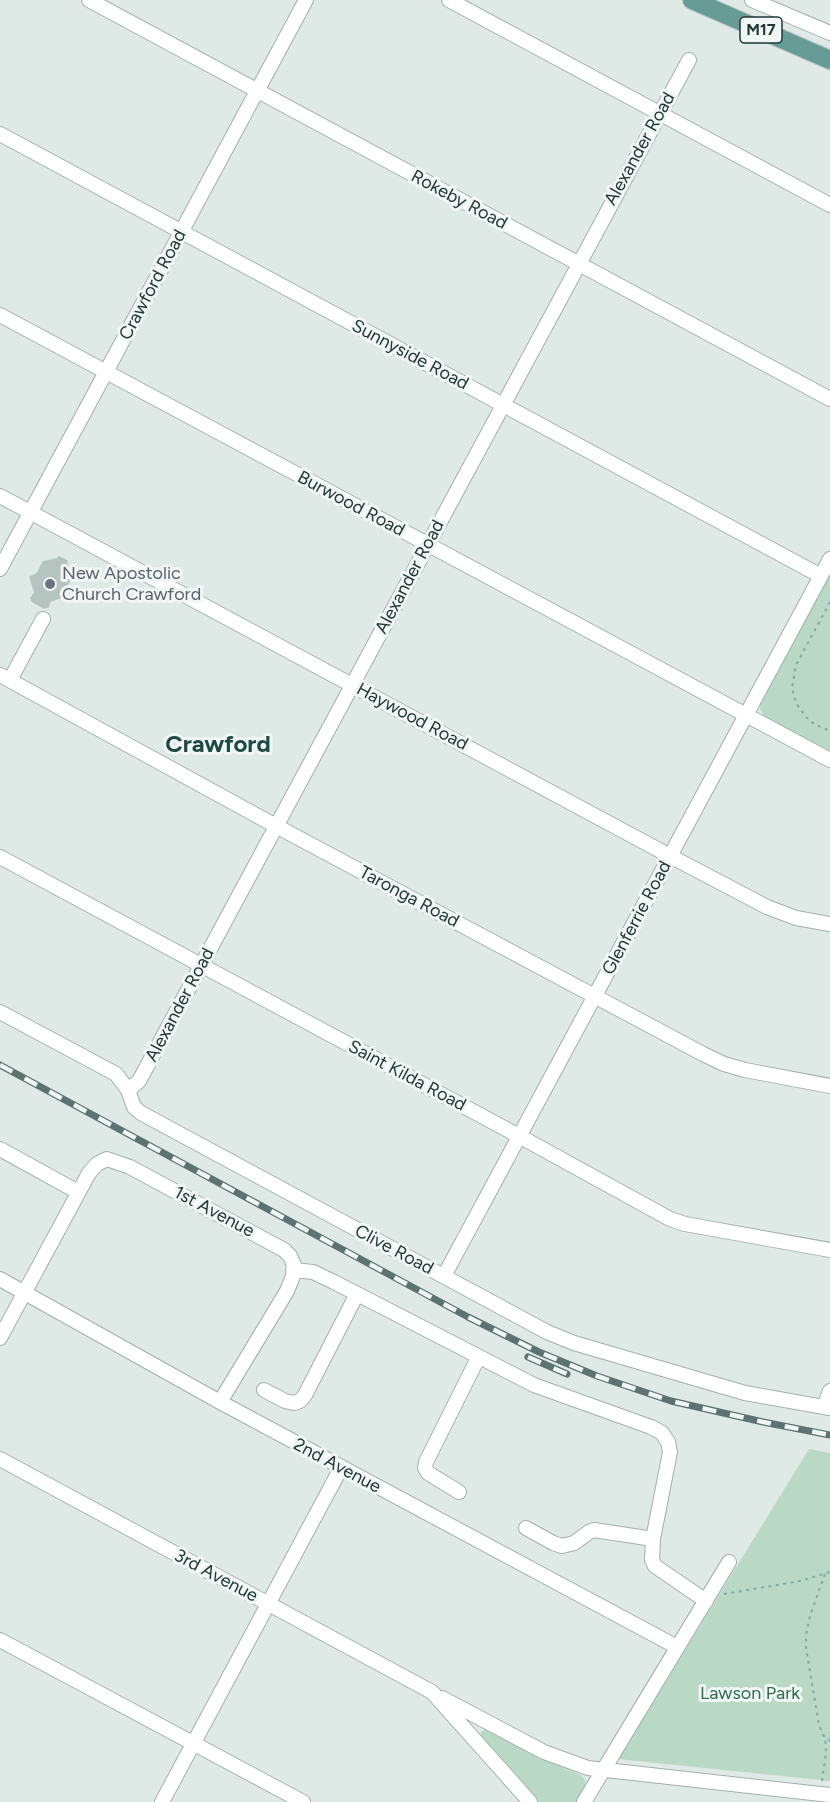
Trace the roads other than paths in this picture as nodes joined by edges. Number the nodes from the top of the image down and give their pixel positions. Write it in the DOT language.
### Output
graph roads {
  1 [pos="89,0"];
  2 [pos="306,0"];
  3 [pos="449,0"];
  4 [pos="692,0"];
  5 [pos="752,0"];
  6 [pos="830,33"];
  7 [pos="689,60"];
  8 [pos="830,60"];
  9 [pos="257,91"];
  10 [pos="659,113"];
  11 [pos="0,134"];
  12 [pos="830,205"];
  13 [pos="181,232"];
  14 [pos="578,264"];
  15 [pos="0,315"];
  16 [pos="106,372"];
  17 [pos="830,399"];
  18 [pos="502,405"];
  19 [pos="0,495"];
  20 [pos="31,512"];
  21 [pos="427,544"];
  22 [pos="830,559"];
  23 [pos="0,569"];
  24 [pos="821,576"];
  25 [pos="43,620"];
  26 [pos="5,677"];
  27 [pos="352,684"];
  28 [pos="746,716"];
  29 [pos="830,760"];
  30 [pos="276,826"];
  31 [pos="670,856"];
  32 [pos="0,857"];
  33 [pos="830,924"];
  34 [pos="201,965"];
  35 [pos="594,997"];
  36 [pos="0,1012"];
  37 [pos="830,1086"];
  38 [pos="128,1090"];
  39 [pos="519,1136"];
  40 [pos="0,1149"];
  41 [pos="78,1192"];
  42 [pos="830,1250"];
  43 [pos="293,1270"];
  44 [pos="444,1276"];
  45 [pos="0,1279"];
  46 [pos="24,1293"];
  47 [pos="357,1294"];
  48 [pos="0,1338"];
  49 [pos="478,1358"];
  50 [pos="264,1390"];
  51 [pos="830,1391"];
  52 [pos="219,1402"];
  53 [pos="827,1407"];
  54 [pos="0,1460"];
  55 [pos="341,1468"];
  56 [pos="459,1492"];
  57 [pos="526,1528"];
  58 [pos="653,1539"];
  59 [pos="729,1562"];
  60 [pos="709,1596"];
  61 [pos="268,1604"];
  62 [pos="0,1640"];
  63 [pos="678,1647"];
  64 [pos="432,1692"];
  65 [pos="484,1720"];
  66 [pos="472,1737"];
  67 [pos="193,1744"];
  68 [pos="603,1771"];
  69 [pos="830,1795"];
  70 [pos="162,1802"];
  71 [pos="303,1802"];
  72 [pos="530,1802"];
  73 [pos="584,1802"];
  1 -- 9 [label="street, Rokeby Road"];
  2 -- 9 [label="street, Crawford Road"];
  3 -- 10 [label="street"];
  4 -- 8 [label="main road, M17"];
  5 -- 6 [label="street"];
  7 -- 10 [label="street, Alexander Road"];
  9 -- 13 [label="street, Crawford Road"];
  9 -- 14 [label="street, Rokeby Road"];
  10 -- 12 [label="street"];
  10 -- 14 [label="street, Alexander Road"];
  11 -- 13 [label="street, Sunnyside Road"];
  13 -- 16 [label="street, Crawford Road"];
  13 -- 18 [label="street, Sunnyside Road"];
  14 -- 17 [label="street, Rokeby Road"];
  14 -- 18 [label="street, Alexander Road"];
  15 -- 16 [label="street, Burwood Road"];
  16 -- 20 [label="street, Crawford Road"];
  16 -- 21 [label="street, Burwood Road"];
  18 -- 21 [label="street, Alexander Road"];
  18 -- 24 [label="street, Sunnyside Road"];
  19 -- 20 [label="street, Haywood Road"];
  20 -- 23 [label="street, Crawford Road"];
  20 -- 27 [label="street, Haywood Road"];
  21 -- 27 [label="street, Alexander Road"];
  21 -- 28 [label="street, Burwood Road"];
  22 -- 24 [label="street, Glenferrie Road"];
  24 -- 28 [label="street, Glenferrie Road"];
  25 -- 26 [label="street"];
  26 -- 30 [label="street, Taronga Road"];
  27 -- 30 [label="street, Alexander Road"];
  27 -- 31 [label="street, Haywood Road"];
  28 -- 29 [label="street, Burwood Road"];
  28 -- 31 [label="street, Glenferrie Road"];
  30 -- 34 [label="street, Alexander Road"];
  30 -- 35 [label="street, Taronga Road"];
  31 -- 33 [label="street, Haywood Road"];
  31 -- 35 [label="street, Glenferrie Road"];
  32 -- 34 [label="street, Saint Kilda Road"];
  34 -- 38 [label="street, Alexander Road"];
  34 -- 39 [label="street, Saint Kilda Road"];
  35 -- 37 [label="street, Taronga Road"];
  35 -- 39 [label="street, Glenferrie Road"];
  36 -- 38 [label="street, Clive Road"];
  38 -- 44 [label="street, Clive Road"];
  39 -- 42 [label="street, Saint Kilda Road"];
  39 -- 44 [label="street, Glenferrie Road"];
  40 -- 41 [label="street"];
  41 -- 43 [label="street, 1st Avenue"];
  41 -- 46 [label="street"];
  43 -- 47 [label="street"];
  43 -- 52 [label="street"];
  44 -- 53 [label="street, Clive Road"];
  45 -- 46 [label="street, 2nd Avenue"];
  46 -- 48 [label="street"];
  46 -- 52 [label="street, 2nd Avenue"];
  47 -- 49 [label="street"];
  47 -- 50 [label="street"];
  49 -- 56 [label="street"];
  49 -- 58 [label="street"];
  51 -- 53 [label="street"];
  52 -- 55 [label="street, 2nd Avenue"];
  54 -- 61 [label="street, 3rd Avenue"];
  55 -- 61 [label="street"];
  55 -- 63 [label="street, 2nd Avenue"];
  57 -- 58 [label="street"];
  58 -- 60 [label="street"];
  59 -- 60 [label="street"];
  60 -- 63 [label="street"];
  61 -- 64 [label="street, 3rd Avenue"];
  61 -- 67 [label="street"];
  62 -- 67 [label="street"];
  63 -- 68 [label="street"];
  64 -- 65 [label="street, 3rd Avenue"];
  64 -- 66 [label="street, 3rd Avenue"];
  65 -- 66 [label="street"];
  65 -- 68 [label="street, 3rd Avenue"];
  66 -- 72 [label="street, 3rd Avenue"];
  67 -- 70 [label="street"];
  67 -- 71 [label="street"];
  68 -- 69 [label="street, 3rd Avenue"];
  68 -- 73 [label="street"];
}
